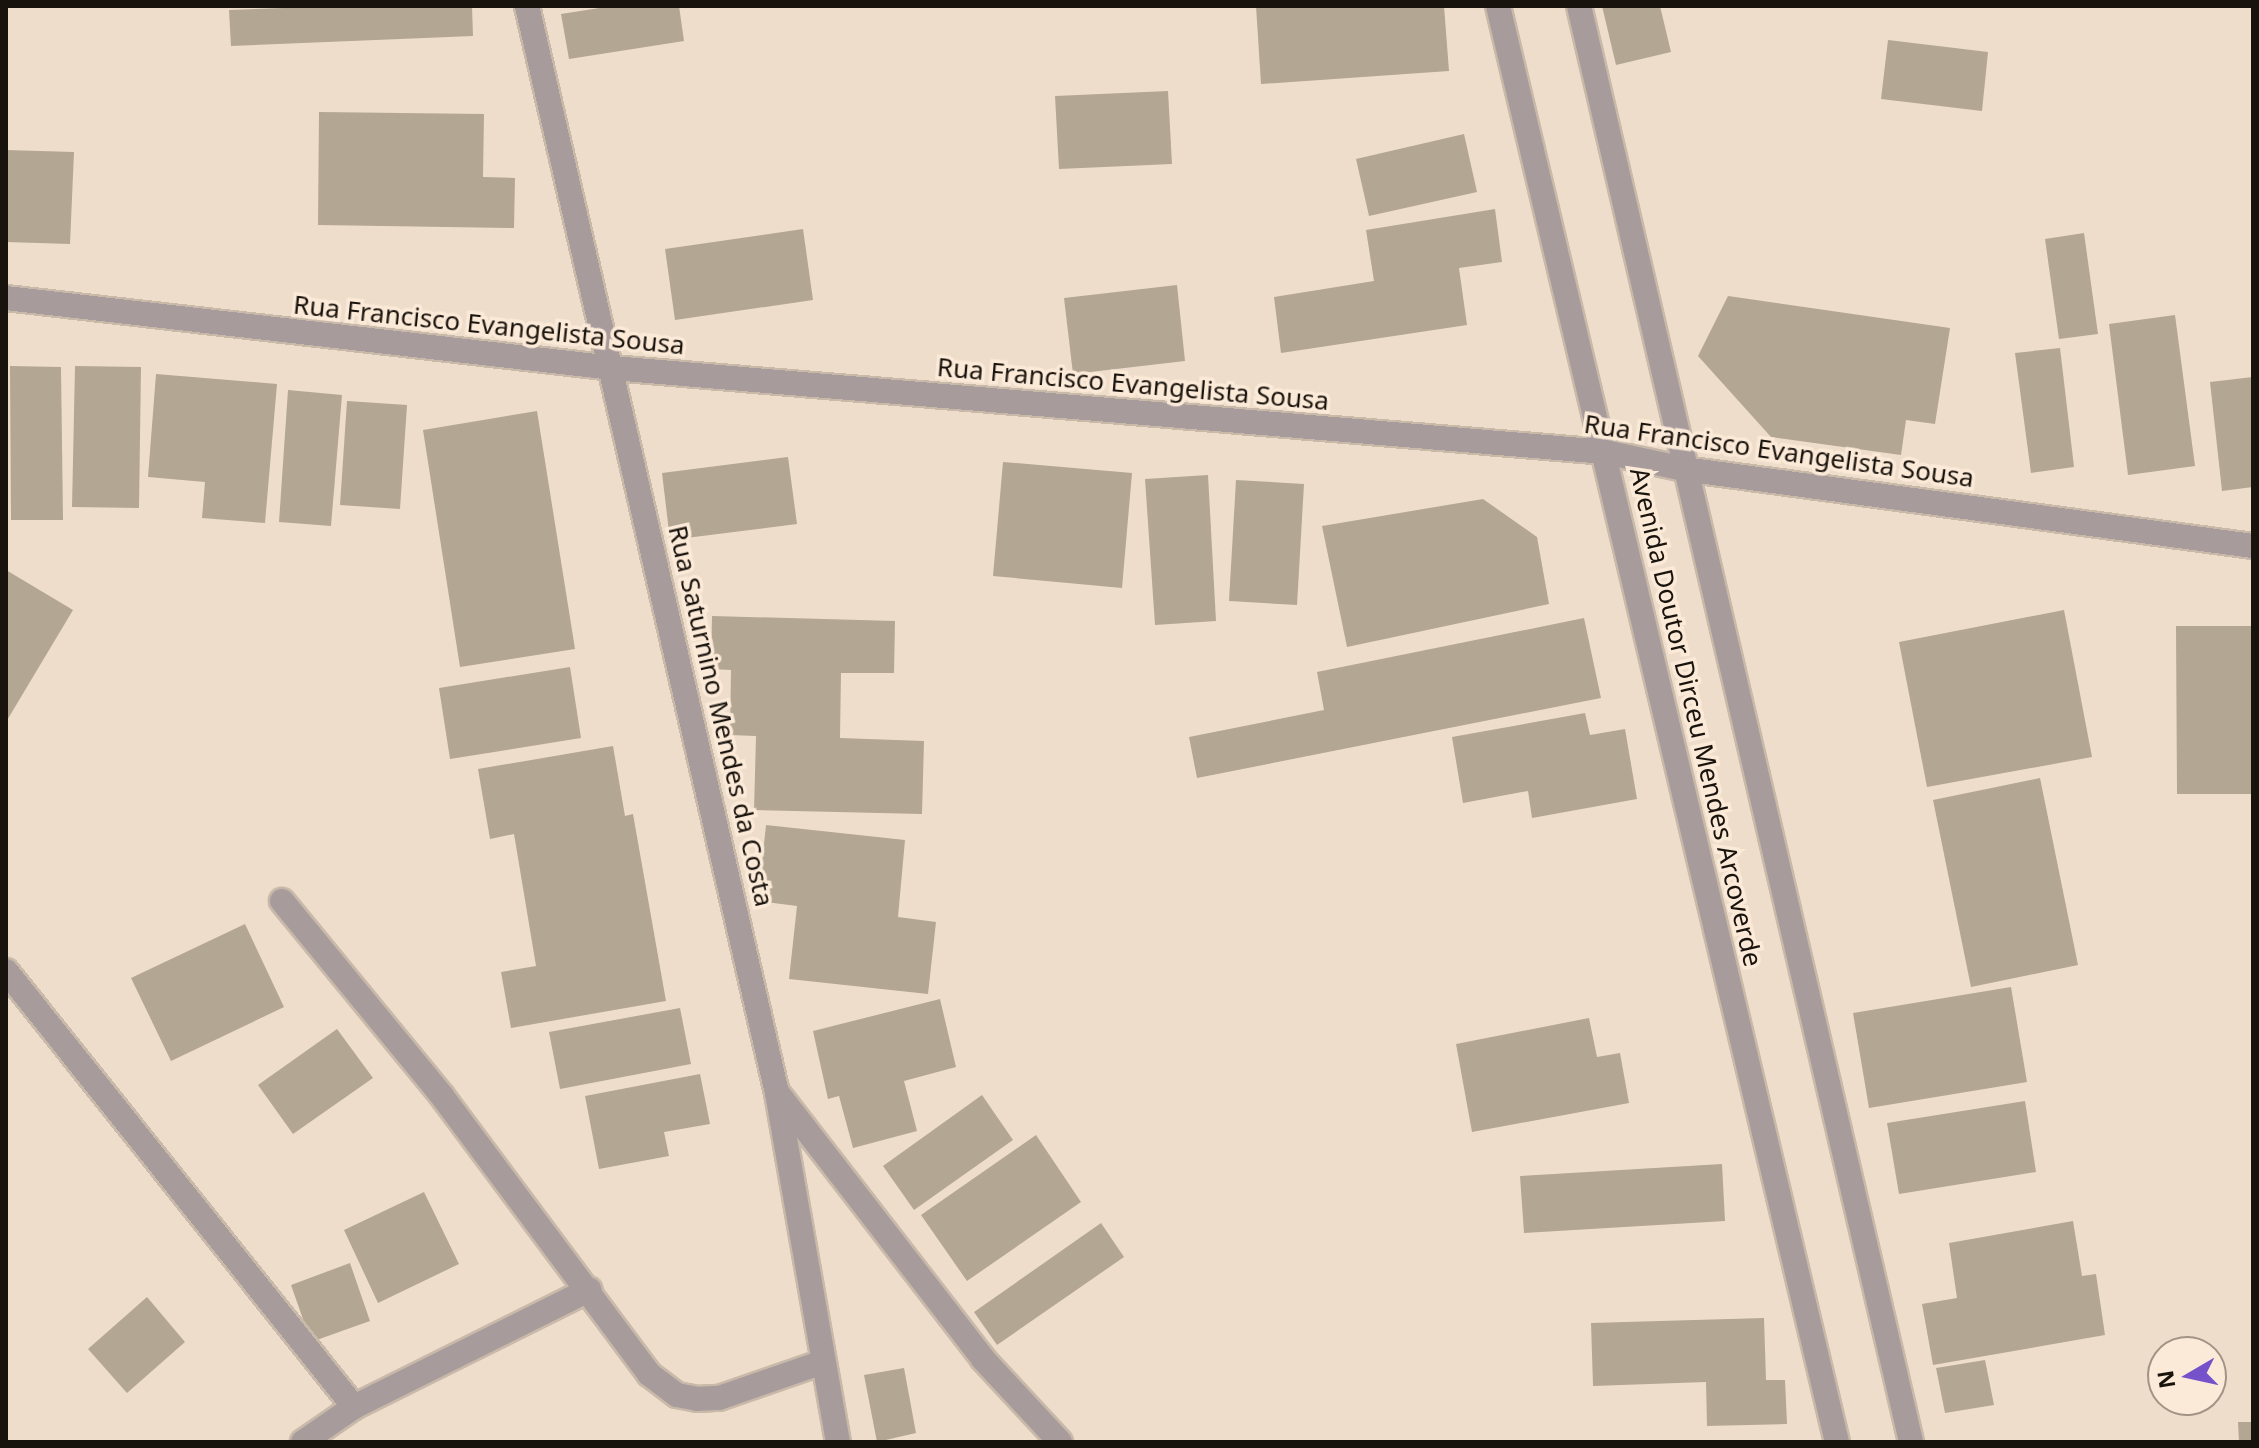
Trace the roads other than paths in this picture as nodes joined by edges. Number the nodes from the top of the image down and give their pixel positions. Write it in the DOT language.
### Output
graph roads {
  1 [pos="527,6"];
  2 [pos="1498,6"];
  3 [pos="1579,6"];
  4 [pos="6,298"];
  5 [pos="613,368"];
  6 [pos="1605,452"];
  7 [pos="1684,469"];
  8 [pos="2253,546"];
  9 [pos="282,901"];
  10 [pos="6,971"];
  11 [pos="777,1093"];
  12 [pos="589,1290"];
  13 [pos="820,1363"];
  14 [pos="354,1407"];
  15 [pos="303,1442"];
  16 [pos="838,1442"];
  17 [pos="1060,1442"];
  18 [pos="1837,1442"];
  19 [pos="1911,1442"];
  1 -- 5 [label="street, Rua Saturnino Mendes da Costa"];
  2 -- 6 [label="street, Avenida Doutor Dirceu Mendes Arcoverde"];
  3 -- 7 [label="street, Avenida Doutor Dirceu Mendes Arcoverde"];
  4 -- 5 [label="street, Rua Francisco Evangelista Sousa"];
  5 -- 6 [label="street, Rua Francisco Evangelista Sousa"];
  5 -- 11 [label="street, Rua Saturnino Mendes da Costa"];
  6 -- 7 [label="street, Rua Francisco Evangelista Sousa"];
  6 -- 18 [label="street, Avenida Doutor Dirceu Mendes Arcoverde"];
  7 -- 8 [label="street, Rua Francisco Evangelista Sousa"];
  7 -- 19 [label="street, Avenida Doutor Dirceu Mendes Arcoverde"];
  9 -- 12 [label="street"];
  10 -- 14 [label="street"];
  11 -- 13 [label="street, Rua Saturnino Mendes da Costa"];
  11 -- 17 [label="street"];
  12 -- 13 [label="street"];
  12 -- 14 [label="street"];
  13 -- 16 [label="street, Rua Saturnino Mendes da Costa"];
  14 -- 15 [label="street"];
}
